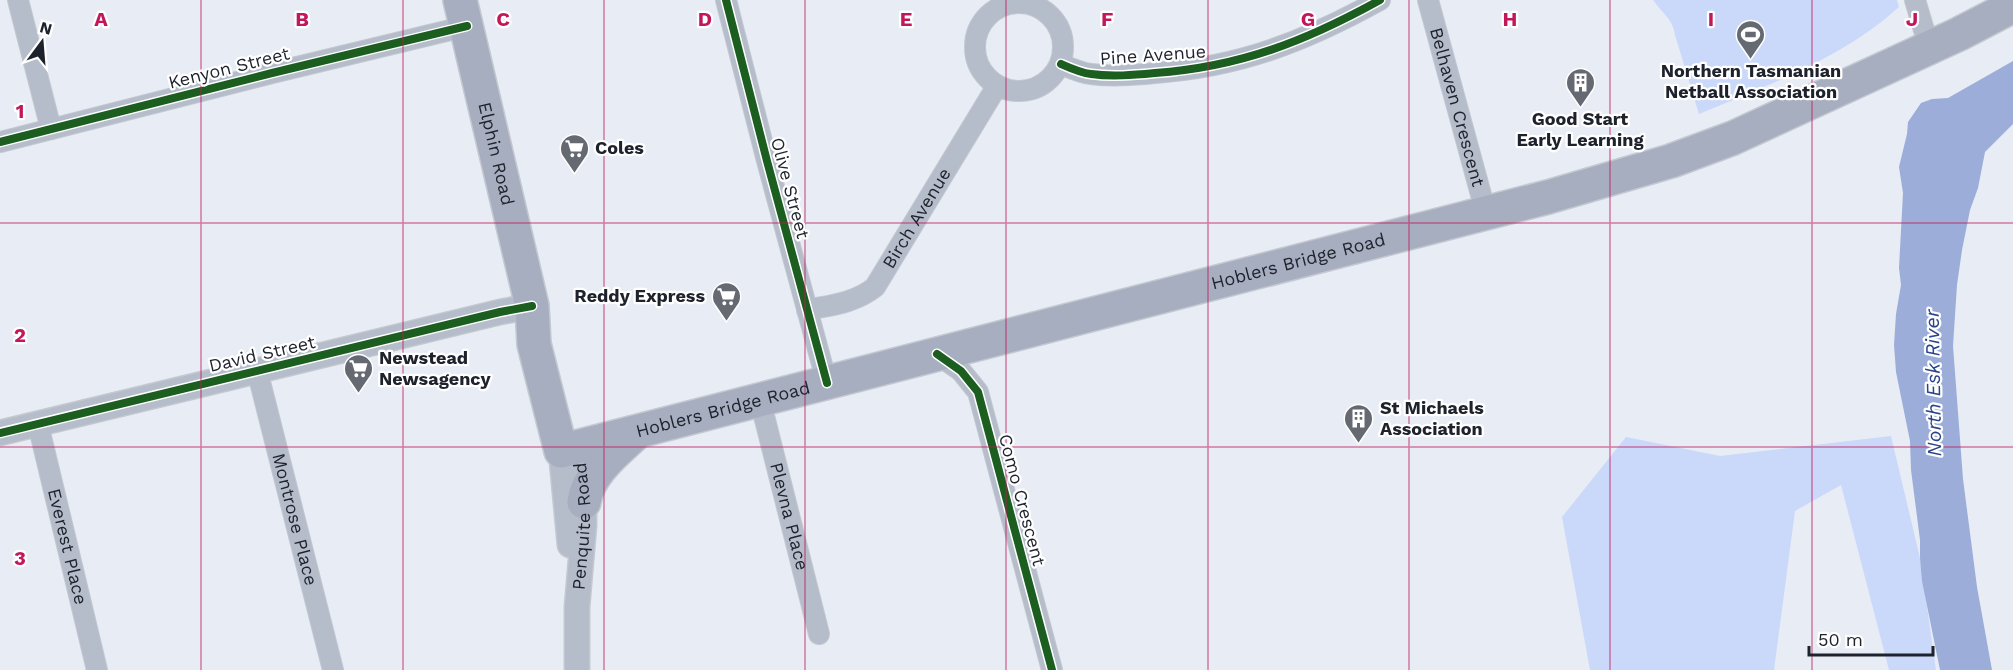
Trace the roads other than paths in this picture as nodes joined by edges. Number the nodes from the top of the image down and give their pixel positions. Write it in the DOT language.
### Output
graph roads {
  1 [pos="18,0"];
  2 [pos="726,0"];
  3 [pos="1380,0"];
  4 [pos="1428,0"];
  5 [pos="1915,0"];
  6 [pos="1044,4"];
  7 [pos="992,5"];
  8 [pos="2013,6"];
  9 [pos="464,13"];
  10 [pos="1929,47"];
  11 [pos="1060,64"];
  12 [pos="997,86"];
  13 [pos="51,129"];
  14 [pos="0,142"];
  15 [pos="1486,213"];
  16 [pos="532,306"];
  17 [pos="807,310"];
  18 [pos="937,354"];
  19 [pos="258,370"];
  20 [pos="827,383"];
  21 [pos="760,400"];
  22 [pos="38,424"];
  23 [pos="637,431"];
  24 [pos="0,433"];
  25 [pos="570,449"];
  26 [pos="584,502"];
  27 [pos="577,607"];
  28 [pos="819,634"];
  29 [pos="97,670"];
  30 [pos="333,670"];
  31 [pos="577,670"];
  32 [pos="1052,670"];
  1 -- 13 [label="street"];
  2 -- 17 [label="street, Olive Street"];
  3 -- 11 [label="street, Pine Avenue"];
  4 -- 15 [label="street, Belhaven Crescent"];
  5 -- 10 [label="street"];
  6 -- 7 [label="street"];
  6 -- 11 [label="street"];
  7 -- 12 [label="street"];
  8 -- 10 [label="highway, Hoblers Bridge Road"];
  9 -- 13 [label="street, Kenyon Street"];
  9 -- 16 [label="highway, Elphin Road"];
  10 -- 15 [label="highway, Hoblers Bridge Road"];
  11 -- 12 [label="street"];
  12 -- 17 [label="street, Birch Avenue"];
  13 -- 14 [label="street, Kenyon Street"];
  15 -- 18 [label="highway, Hoblers Bridge Road"];
  16 -- 19 [label="street, David Street"];
  16 -- 25 [label="highway, Elphin Road"];
  17 -- 20 [label="street, Olive Street"];
  18 -- 20 [label="highway, Hoblers Bridge Road"];
  18 -- 32 [label="street, Como Crescent"];
  19 -- 22 [label="street, David Street"];
  19 -- 30 [label="street, Montrose Place"];
  20 -- 21 [label="highway, Hoblers Bridge Road"];
  21 -- 23 [label="highway, Hoblers Bridge Road"];
  21 -- 28 [label="street, Plevna Place"];
  22 -- 24 [label="street, David Street"];
  22 -- 29 [label="street, Everest Place"];
  23 -- 25 [label="highway, Hoblers Bridge Road"];
  23 -- 26 [label="highway"];
  25 -- 26 [label="street, Penquite Road"];
  25 -- 27 [label="street, Penquite Road"];
  26 -- 27 [label="street, Penquite Road"];
  27 -- 31 [label="street, Penquite Road"];
}
